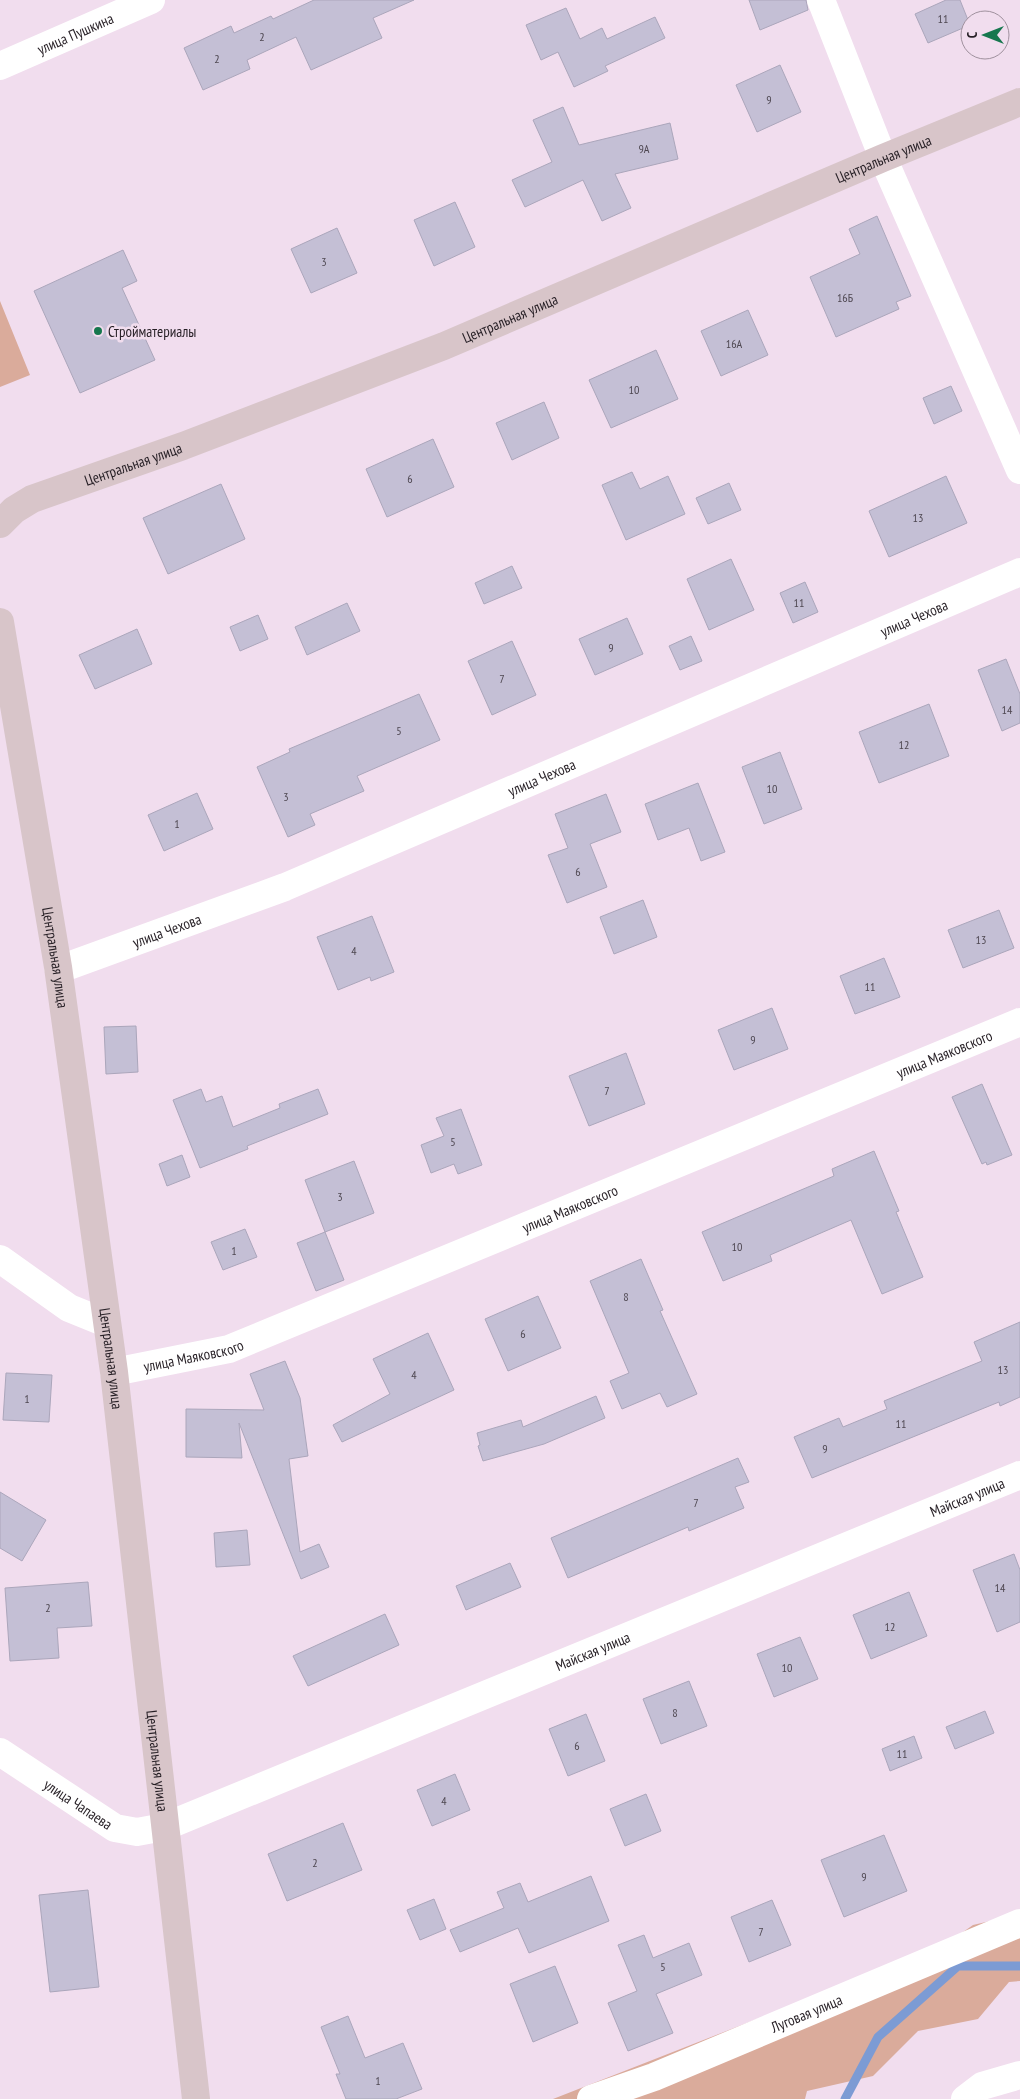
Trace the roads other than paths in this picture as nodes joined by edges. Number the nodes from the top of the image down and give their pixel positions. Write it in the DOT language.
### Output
graph roads {
  1 [pos="151,0"];
  2 [pos="821,0"];
  3 [pos="0,66"];
  4 [pos="1020,102"];
  5 [pos="883,158"];
  6 [pos="1020,470"];
  7 [pos="0,524"];
  8 [pos="1020,572"];
  9 [pos="0,622"];
  10 [pos="58,967"];
  11 [pos="1020,1022"];
  12 [pos="0,1259"];
  13 [pos="106,1323"];
  14 [pos="114,1372"];
  15 [pos="1020,1475"];
  16 [pos="0,1752"];
  17 [pos="164,1826"];
  18 [pos="1020,1923"];
  19 [pos="1020,2075"];
  20 [pos="196,2099"];
  21 [pos="592,2099"];
  22 [pos="965,2099"];
  1 -- 3 [label="street, улица Пушкина"];
  2 -- 5 [label="street"];
  4 -- 5 [label="street, Центральная улица"];
  5 -- 6 [label="street"];
  5 -- 7 [label="street, Центральная улица"];
  8 -- 10 [label="street, улица Чехова"];
  9 -- 10 [label="street, Центральная улица"];
  10 -- 13 [label="street, Центральная улица"];
  11 -- 14 [label="street, улица Маяковского"];
  12 -- 13 [label="street"];
  13 -- 14 [label="street, Центральная улица"];
  14 -- 17 [label="street, Центральная улица"];
  15 -- 17 [label="street, Майская улица"];
  16 -- 17 [label="street, улица Чапаева"];
  17 -- 20 [label="street, Центральная улица"];
  18 -- 21 [label="street, Луговая улица"];
  19 -- 22 [label="street"];
}
